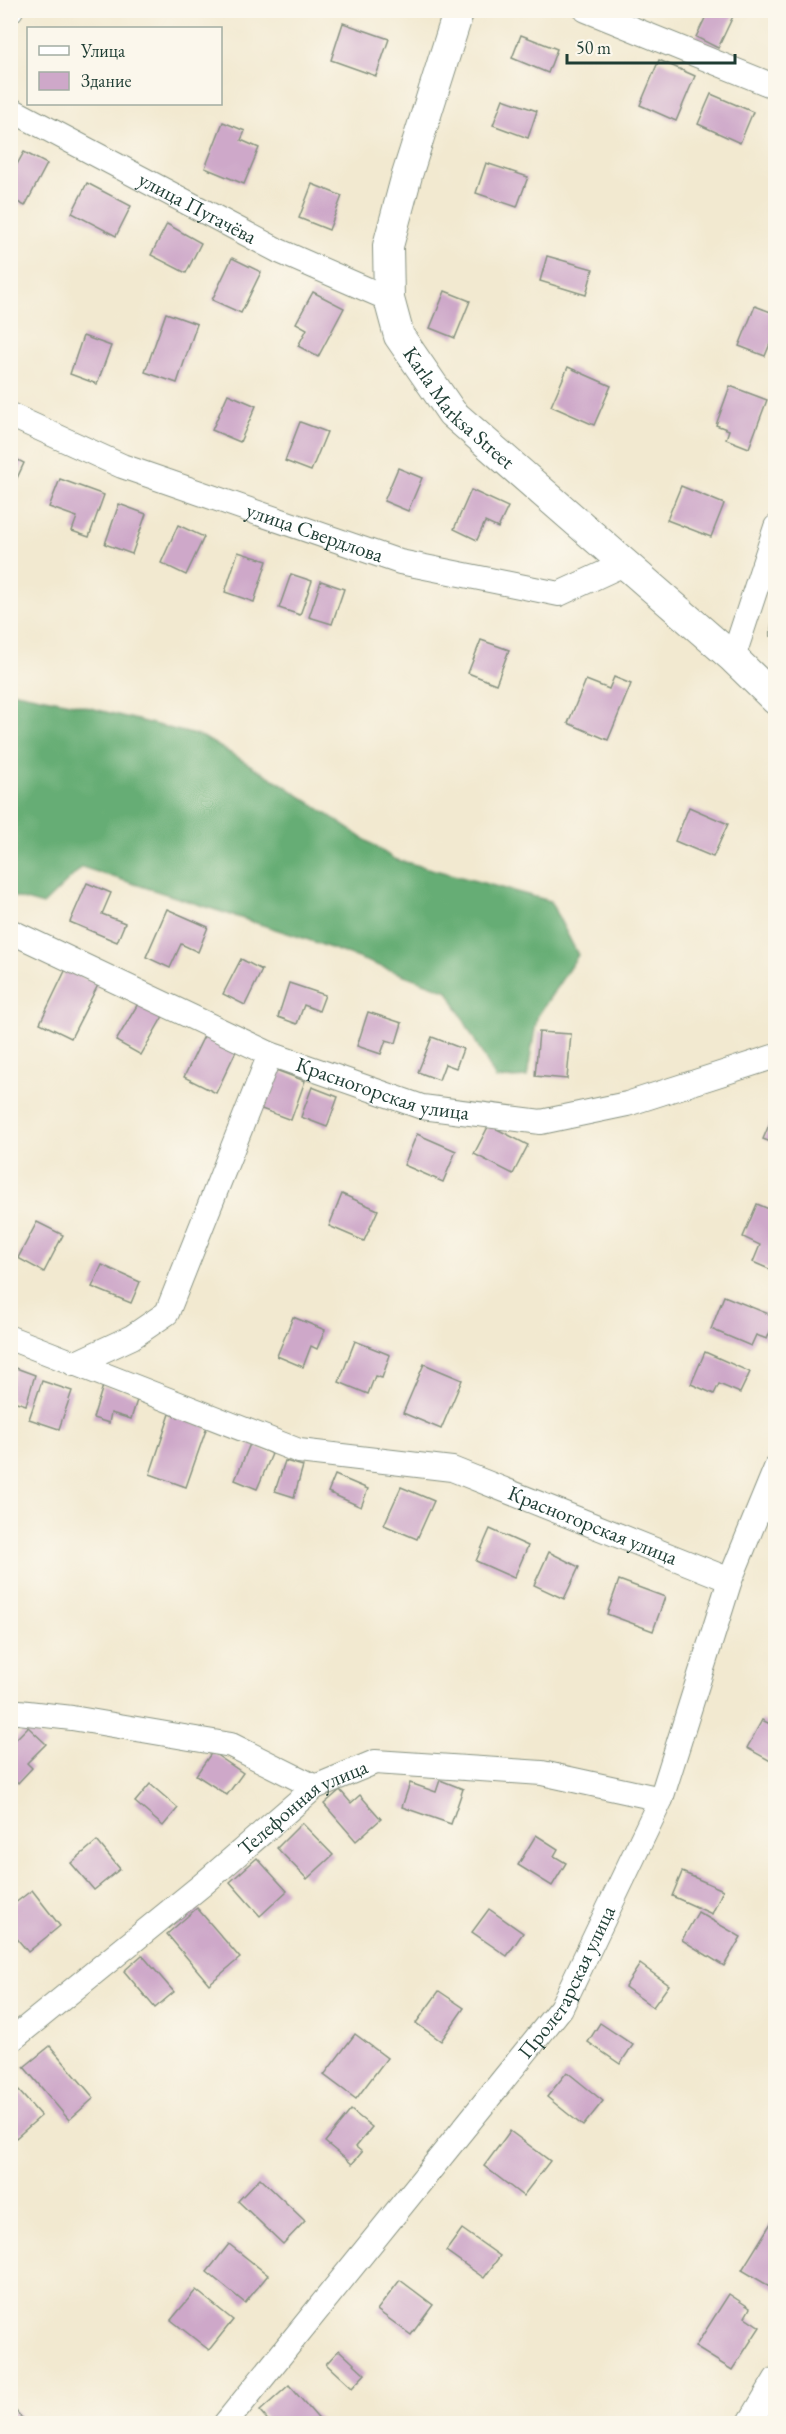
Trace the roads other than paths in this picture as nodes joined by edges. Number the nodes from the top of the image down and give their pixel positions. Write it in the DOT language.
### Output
graph roads {
  1 [pos="459,10"];
  2 [pos="586,10"];
  3 [pos="776,87"];
  4 [pos="10,109"];
  5 [pos="389,299"];
  6 [pos="10,415"];
  7 [pos="776,527"];
  8 [pos="626,564"];
  9 [pos="733,658"];
  10 [pos="776,700"];
  11 [pos="10,931"];
  12 [pos="270,1054"];
  13 [pos="776,1056"];
  14 [pos="10,1338"];
  15 [pos="74,1365"];
  16 [pos="776,1468"];
  17 [pos="730,1580"];
  18 [pos="10,1711"];
  19 [pos="315,1786"];
  20 [pos="661,1799"];
  21 [pos="10,2041"];
  22 [pos="776,2379"];
  23 [pos="225,2424"];
  24 [pos="749,2424"];
  1 -- 5 [label="street, Karla Marksa Street"];
  2 -- 3 [label="street"];
  4 -- 5 [label="street, улица Пугачёва"];
  5 -- 8 [label="street, Karla Marksa Street"];
  6 -- 8 [label="street, улица Свердлова"];
  7 -- 9 [label="street"];
  8 -- 9 [label="street, Karla Marksa Street"];
  9 -- 10 [label="street, Karla Marksa Street"];
  11 -- 12 [label="street, Красногорская улица"];
  12 -- 13 [label="street, Красногорская улица"];
  12 -- 15 [label="street"];
  14 -- 15 [label="street, Красногорская улица"];
  15 -- 17 [label="street, Красногорская улица"];
  16 -- 17 [label="street, Пролетарская улица"];
  17 -- 20 [label="street, Пролетарская улица"];
  18 -- 19 [label="street"];
  19 -- 20 [label="street, Телефонная улица"];
  19 -- 21 [label="street, Телефонная улица"];
  20 -- 23 [label="street, Пролетарская улица"];
  22 -- 24 [label="street"];
}
